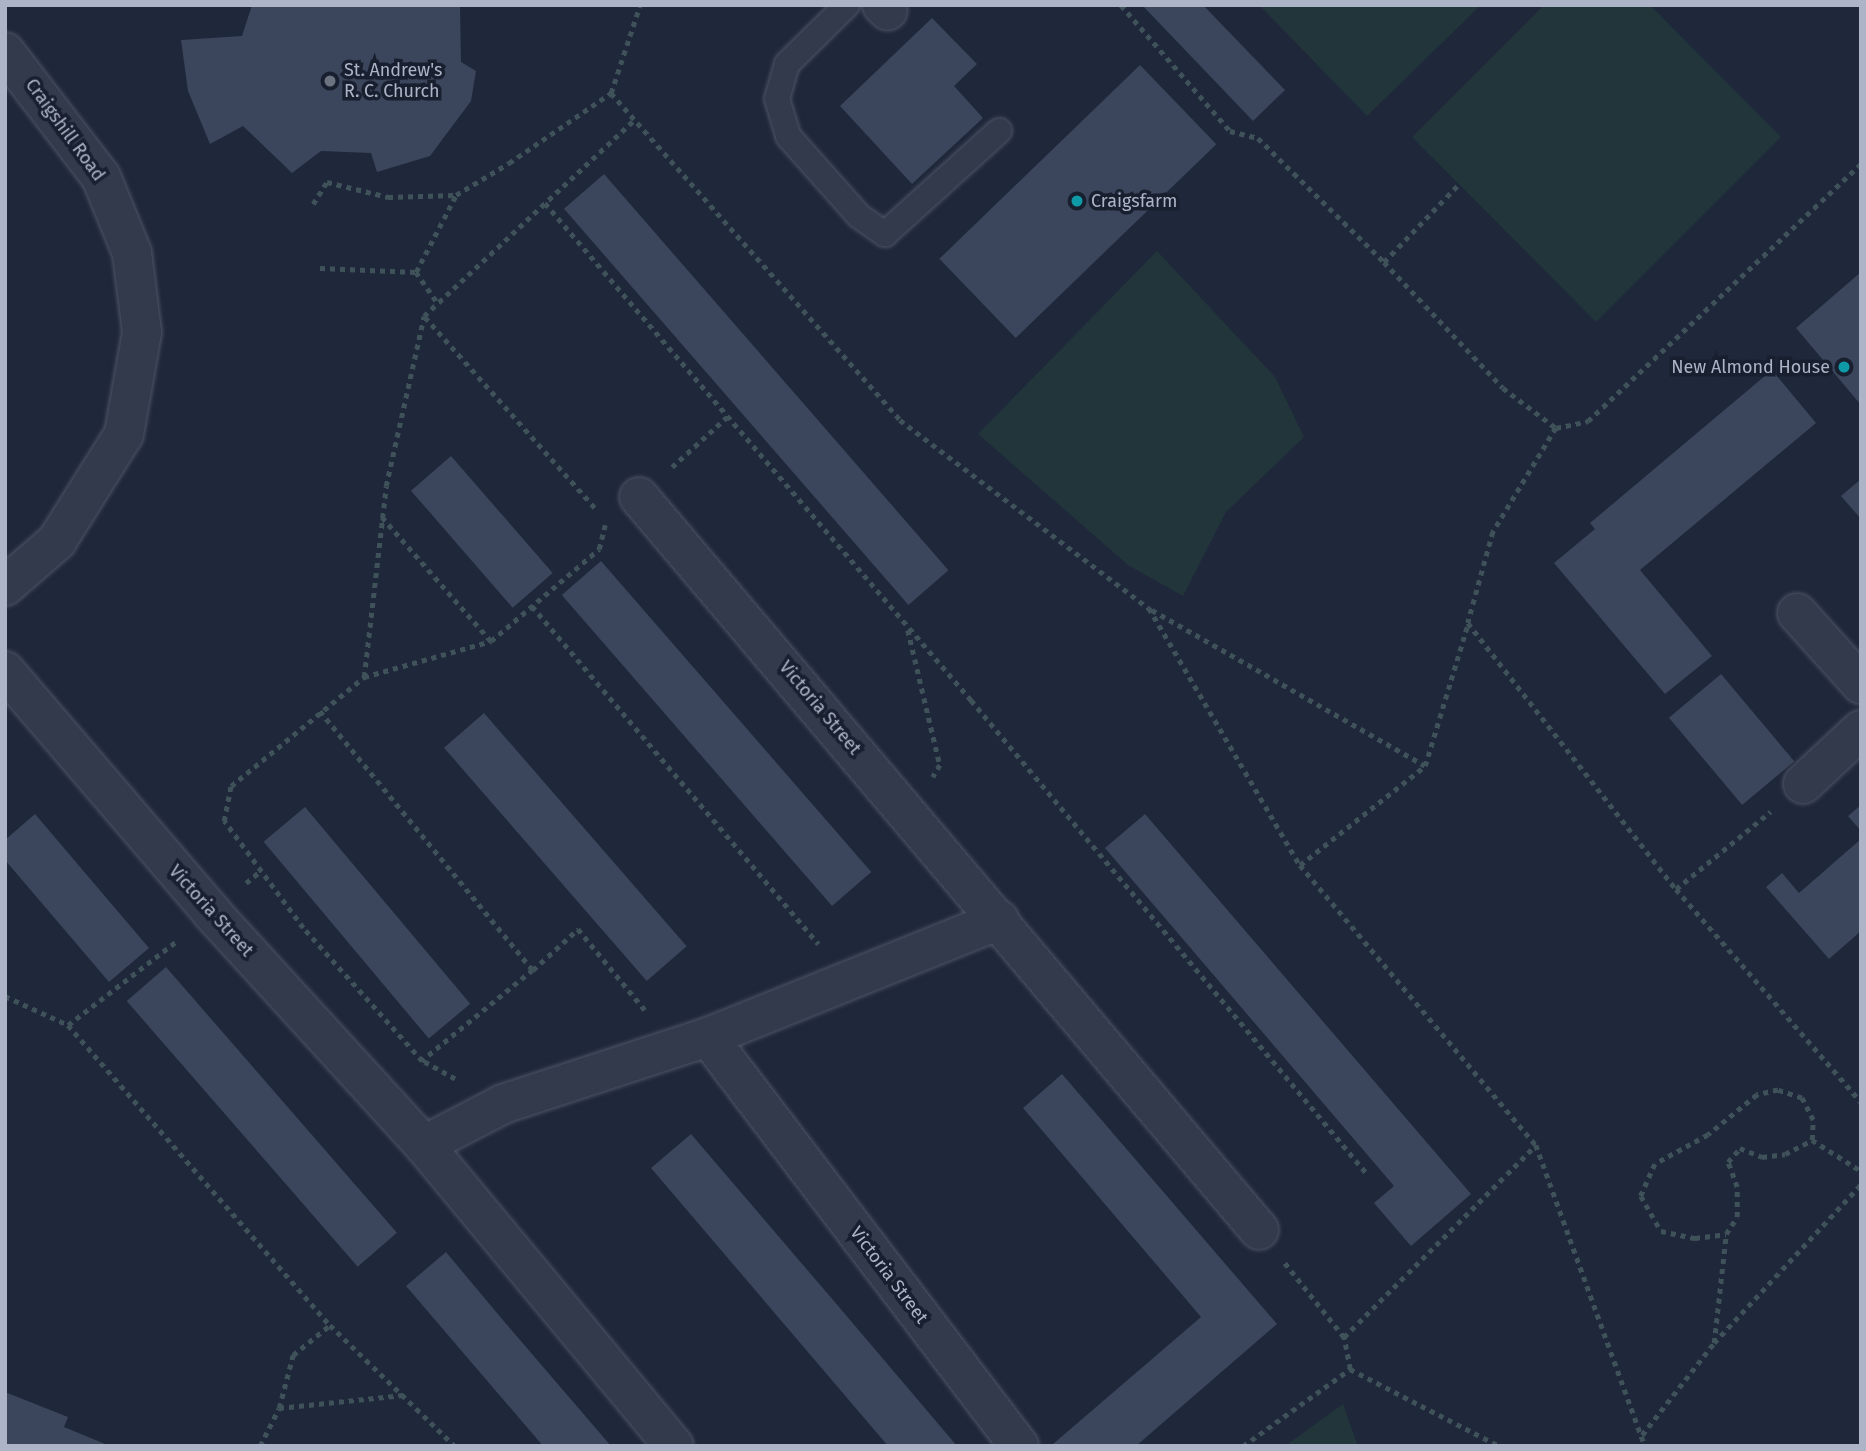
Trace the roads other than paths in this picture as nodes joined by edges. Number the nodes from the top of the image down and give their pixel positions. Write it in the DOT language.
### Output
graph roads {
  1 [pos="847,5"];
  2 [pos="5,52"];
  3 [pos="999,131"];
  4 [pos="639,497"];
  5 [pos="5,586"];
  6 [pos="1797,612"];
  7 [pos="5,671"];
  8 [pos="1861,684"];
  9 [pos="1861,730"];
  10 [pos="1791,795"];
  11 [pos="999,920"];
  12 [pos="708,1037"];
  13 [pos="424,1144"];
  14 [pos="1259,1230"];
  15 [pos="674,1446"];
  16 [pos="1020,1446"];
  1 -- 3 [label="lane"];
  2 -- 5 [label="street, Craigshill Road"];
  4 -- 11 [label="street, Victoria Street"];
  6 -- 8 [label="street"];
  7 -- 13 [label="street, Victoria Street"];
  9 -- 10 [label="street"];
  11 -- 12 [label="street"];
  11 -- 14 [label="street, Victoria Street"];
  12 -- 13 [label="street"];
  12 -- 16 [label="street, Victoria Street"];
  13 -- 15 [label="street, Victoria Street"];
}
